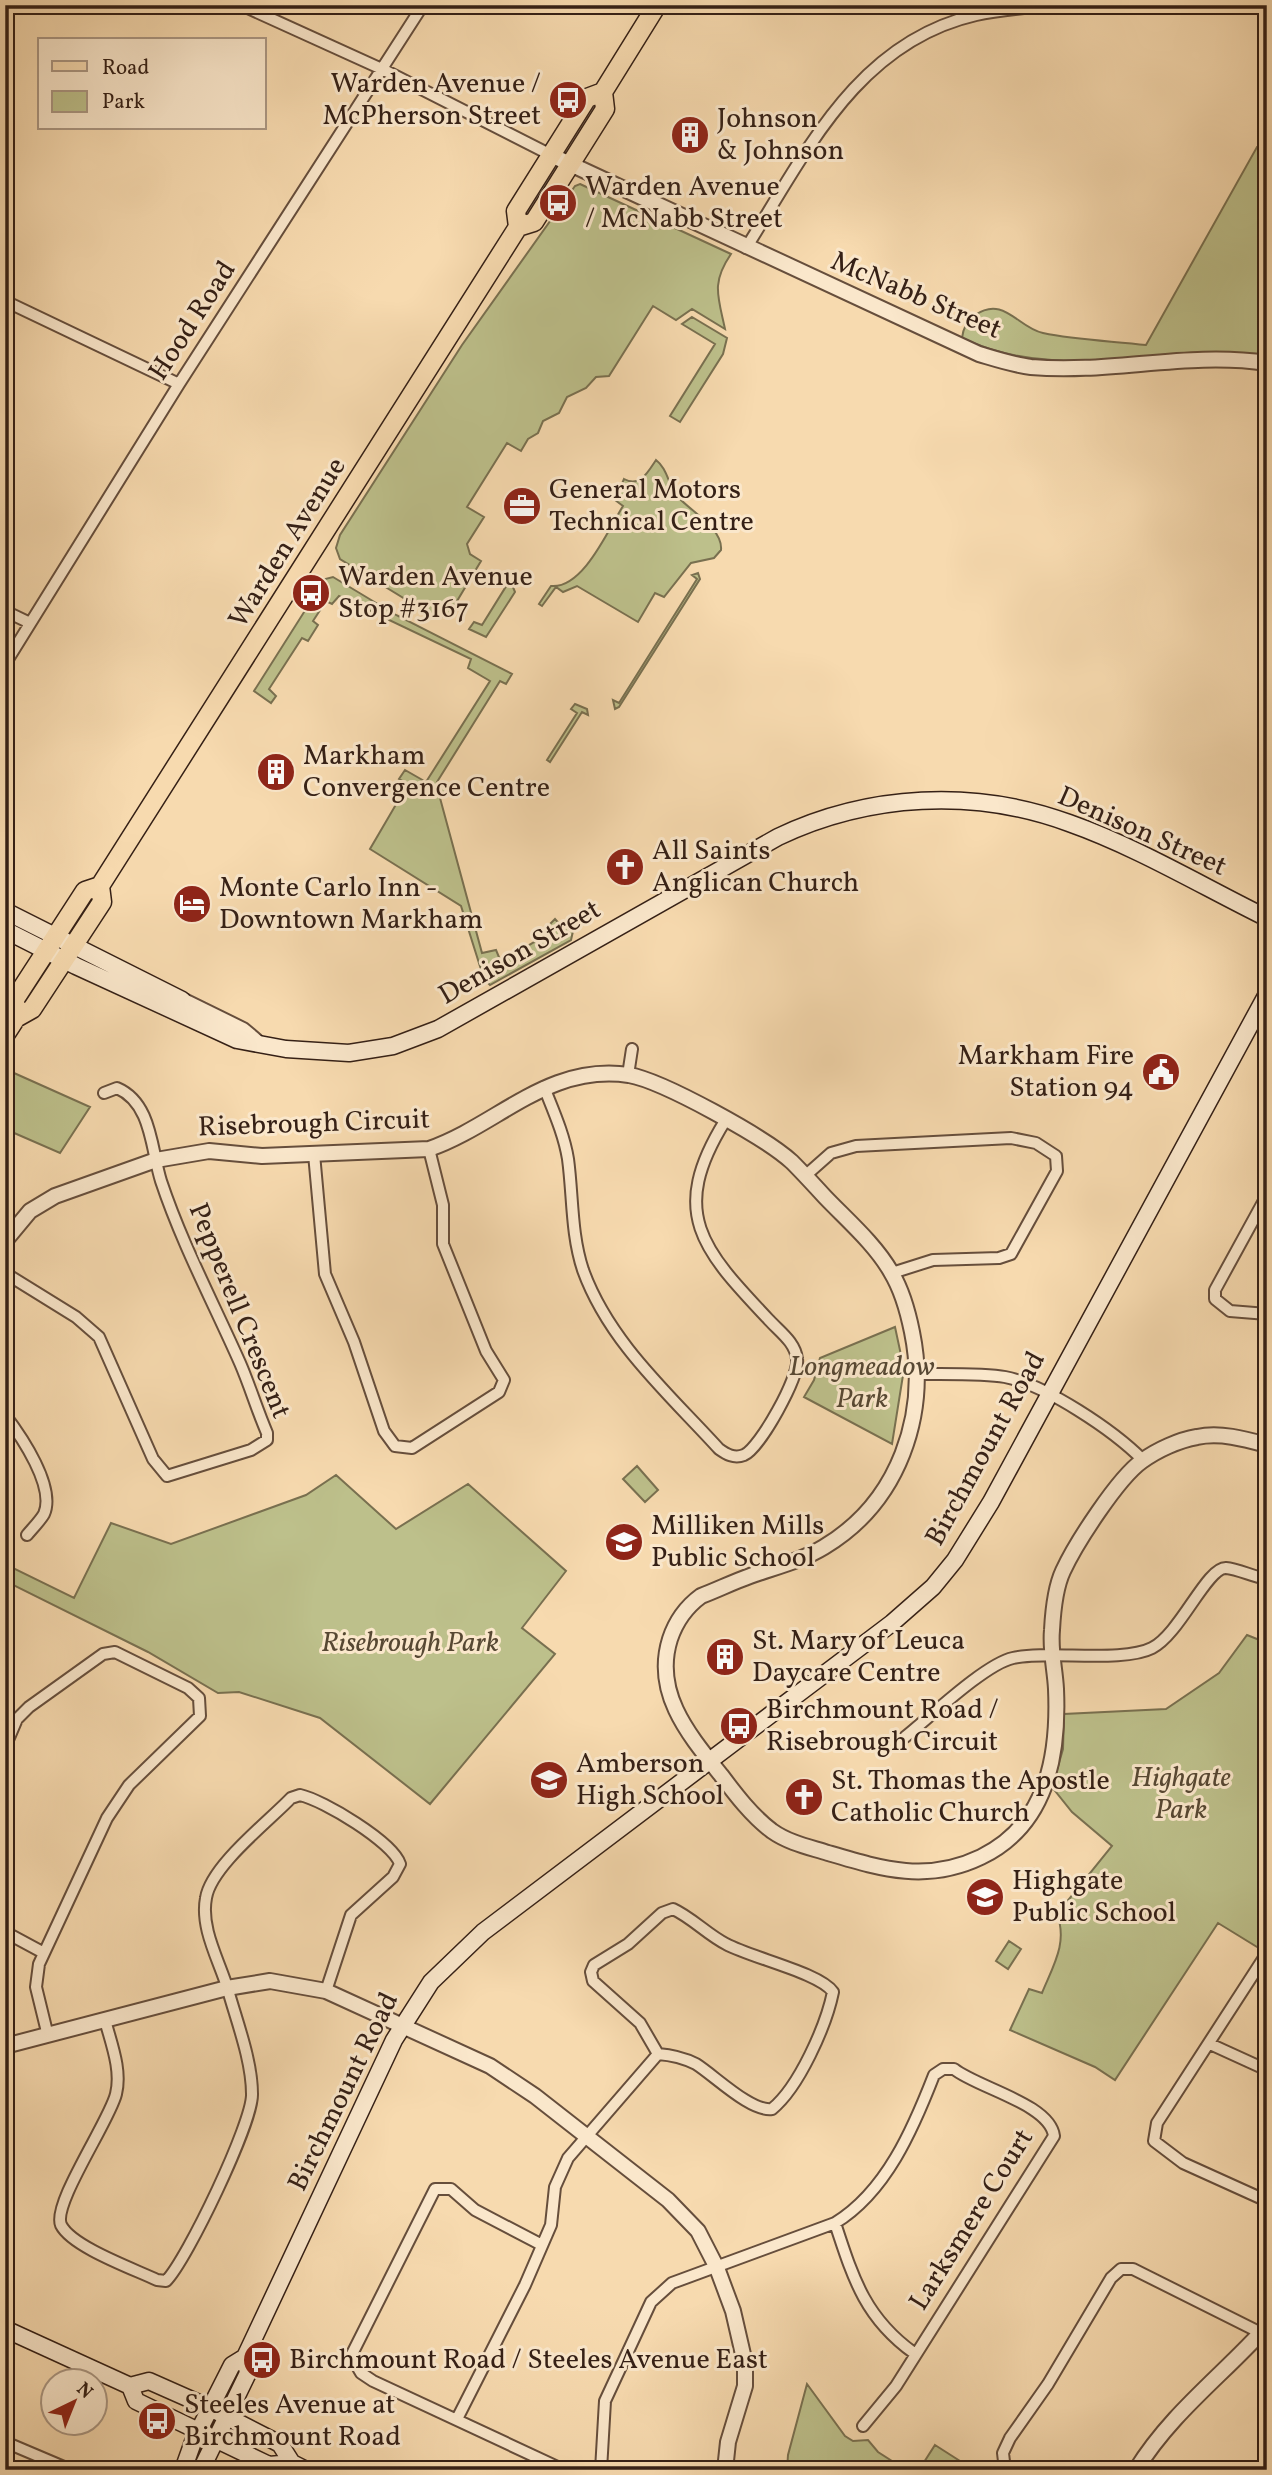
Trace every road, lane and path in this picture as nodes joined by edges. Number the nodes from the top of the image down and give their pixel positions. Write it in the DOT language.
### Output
graph roads {
  1 [pos="241,5"];
  2 [pos="423,5"];
  3 [pos="657,5"];
  4 [pos="1056,5"];
  5 [pos="384,70"];
  6 [pos="603,92"];
  7 [pos="552,156"];
  8 [pos="569,164"];
  9 [pos="518,227"];
  10 [pos="746,248"];
  11 [pos="5,301"];
  12 [pos="1267,363"];
  13 [pos="179,384"];
  14 [pos="5,611"];
  15 [pos="30,623"];
  16 [pos="5,664"];
  17 [pos="100,886"];
  18 [pos="5,911"];
  19 [pos="1267,918"];
  20 [pos="5,930"];
  21 [pos="50,943"];
  22 [pos="69,953"];
  23 [pos="1267,994"];
  24 [pos="182,1000"];
  25 [pos="16,1018"];
  26 [pos="5,1035"];
  27 [pos="256,1041"];
  28 [pos="632,1049"];
  29 [pos="628,1075"];
  30 [pos="544,1087"];
  31 [pos="104,1093"];
  32 [pos="725,1121"];
  33 [pos="429,1149"];
  34 [pos="314,1154"];
  35 [pos="156,1160"];
  36 [pos="805,1176"];
  37 [pos="1267,1195"];
  38 [pos="5,1241"];
  39 [pos="5,1273"];
  40 [pos="892,1273"];
  41 [pos="1267,1314"];
  42 [pos="918,1374"];
  43 [pos="1047,1395"];
  44 [pos="5,1415"];
  45 [pos="1267,1445"];
  46 [pos="1143,1460"];
  47 [pos="27,1535"];
  48 [pos="1267,1580"];
  49 [pos="1051,1656"];
  50 [pos="905,1737"];
  51 [pos="5,1746"];
  52 [pos="710,1763"];
  53 [pos="5,1932"];
  54 [pos="44,1953"];
  55 [pos="1267,1953"];
  56 [pos="228,1988"];
  57 [pos="326,1991"];
  58 [pos="106,2020"];
  59 [pos="401,2025"];
  60 [pos="48,2036"];
  61 [pos="1210,2044"];
  62 [pos="5,2046"];
  63 [pos="658,2054"];
  64 [pos="1267,2070"];
  65 [pos="586,2137"];
  66 [pos="1267,2201"];
  67 [pos="835,2223"];
  68 [pos="542,2245"];
  69 [pos="717,2268"];
  70 [pos="5,2329"];
  71 [pos="1265,2331"];
  72 [pos="914,2353"];
  73 [pos="245,2357"];
  74 [pos="130,2386"];
  75 [pos="210,2408"];
  76 [pos="227,2417"];
  77 [pos="457,2418"];
  78 [pos="863,2426"];
  79 [pos="198,2431"];
  80 [pos="216,2439"];
  81 [pos="5,2442"];
  82 [pos="299,2466"];
  83 [pos="71,2470"];
  84 [pos="183,2470"];
  85 [pos="201,2470"];
  86 [pos="564,2470"];
  87 [pos="601,2470"];
  88 [pos="725,2470"];
  89 [pos="1005,2470"];
  90 [pos="1136,2470"];
  1 -- 5 [label="street"];
  2 -- 5 [label="street, Hood Road"];
  3 -- 6 [label="main road, Warden Avenue"];
  4 -- 10 [label="street"];
  5 -- 7 [label="street"];
  5 -- 13 [label="street, Hood Road"];
  6 -- 7 [label="main road, Warden Avenue"];
  6 -- 8 [label="main road, Warden Avenue"];
  7 -- 8 [label="street, McNabb Street"];
  7 -- 9 [label="main road, Warden Avenue"];
  8 -- 9 [label="main road, Warden Avenue"];
  8 -- 10 [label="street, McNabb Street"];
  9 -- 17 [label="main road, Warden Avenue"];
  10 -- 12 [label="street, McNabb Street"];
  11 -- 13 [label="street"];
  13 -- 15 [label="street, Hood Road"];
  14 -- 15 [label="street"];
  15 -- 16 [label="street, Hood Road"];
  17 -- 21 [label="main road, Warden Avenue"];
  17 -- 22 [label="main road, Warden Avenue"];
  18 -- 21 [label="main road, Denison Street"];
  19 -- 27 [label="main road, Denison Street"];
  20 -- 21 [label="main road, Denison Street"];
  21 -- 22 [label="main road, Denison Street"];
  21 -- 25 [label="main road, Warden Avenue"];
  22 -- 24 [label="main road, Denison Street"];
  22 -- 25 [label="main road, Warden Avenue"];
  22 -- 27 [label="main road, Denison Street"];
  23 -- 43 [label="main road, Birchmount Road"];
  24 -- 27 [label="street, Denison Street"];
  25 -- 26 [label="main road, Warden Avenue"];
  28 -- 29 [label="street"];
  29 -- 30 [label="street, Risebrough Circuit"];
  29 -- 32 [label="street, Risebrough Circuit"];
  30 -- 32 [label="street"];
  30 -- 33 [label="street, Risebrough Circuit"];
  31 -- 35 [label="street"];
  32 -- 36 [label="street, Risebrough Circuit"];
  33 -- 34 [label="street, Risebrough Circuit"];
  33 -- 34 [label="street"];
  34 -- 35 [label="street, Risebrough Circuit"];
  35 -- 38 [label="street, Risebrough Circuit"];
  35 -- 39 [label="street, Pepperell Crescent"];
  36 -- 40 [label="street, Risebrough Circuit"];
  36 -- 40 [label="street"];
  37 -- 41 [label="street"];
  40 -- 42 [label="street, Risebrough Circuit"];
  42 -- 43 [label="street"];
  42 -- 52 [label="street, Risebrough Circuit"];
  43 -- 46 [label="street"];
  43 -- 52 [label="main road, Birchmount Road"];
  44 -- 47 [label="street"];
  45 -- 46 [label="street"];
  46 -- 49 [label="street, Risebrough Circuit"];
  48 -- 49 [label="street"];
  49 -- 50 [label="street"];
  49 -- 52 [label="street, Risebrough Circuit"];
  51 -- 54 [label="street"];
  52 -- 59 [label="main road, Birchmount Road"];
  53 -- 54 [label="street"];
  54 -- 60 [label="street"];
  55 -- 61 [label="street"];
  56 -- 57 [label="street"];
  56 -- 57 [label="street"];
  56 -- 58 [label="street"];
  56 -- 58 [label="street"];
  57 -- 59 [label="street"];
  58 -- 60 [label="street"];
  59 -- 65 [label="street"];
  59 -- 73 [label="main road, Birchmount Road"];
  60 -- 62 [label="street"];
  61 -- 64 [label="street"];
  61 -- 66 [label="street"];
  63 -- 63 [label="street"];
  63 -- 65 [label="street"];
  65 -- 68 [label="street"];
  65 -- 69 [label="street"];
  67 -- 69 [label="street, Larksmere Court"];
  67 -- 72 [label="street"];
  67 -- 72 [label="street, Larksmere Court"];
  68 -- 77 [label="street"];
  68 -- 77 [label="street"];
  69 -- 87 [label="street, Larksmere Court"];
  69 -- 88 [label="street"];
  70 -- 74 [label="main road"];
  71 -- 89 [label="street"];
  71 -- 90 [label="street"];
  72 -- 78 [label="street, Larksmere Court"];
  73 -- 75 [label="main road, Birchmount Road"];
  73 -- 76 [label="main road, Birchmount Road"];
  74 -- 75 [label="main road"];
  74 -- 79 [label="main road"];
  75 -- 76 [label="main road"];
  75 -- 79 [label="main road, Birchmount Road"];
  76 -- 80 [label="main road, Birchmount Road"];
  76 -- 82 [label="main road"];
  77 -- 86 [label="street"];
  79 -- 80 [label="main road"];
  79 -- 84 [label="main road, Birchmount Road"];
  80 -- 82 [label="main road"];
  80 -- 85 [label="main road, Birchmount Road"];
  81 -- 83 [label="street"];
}
